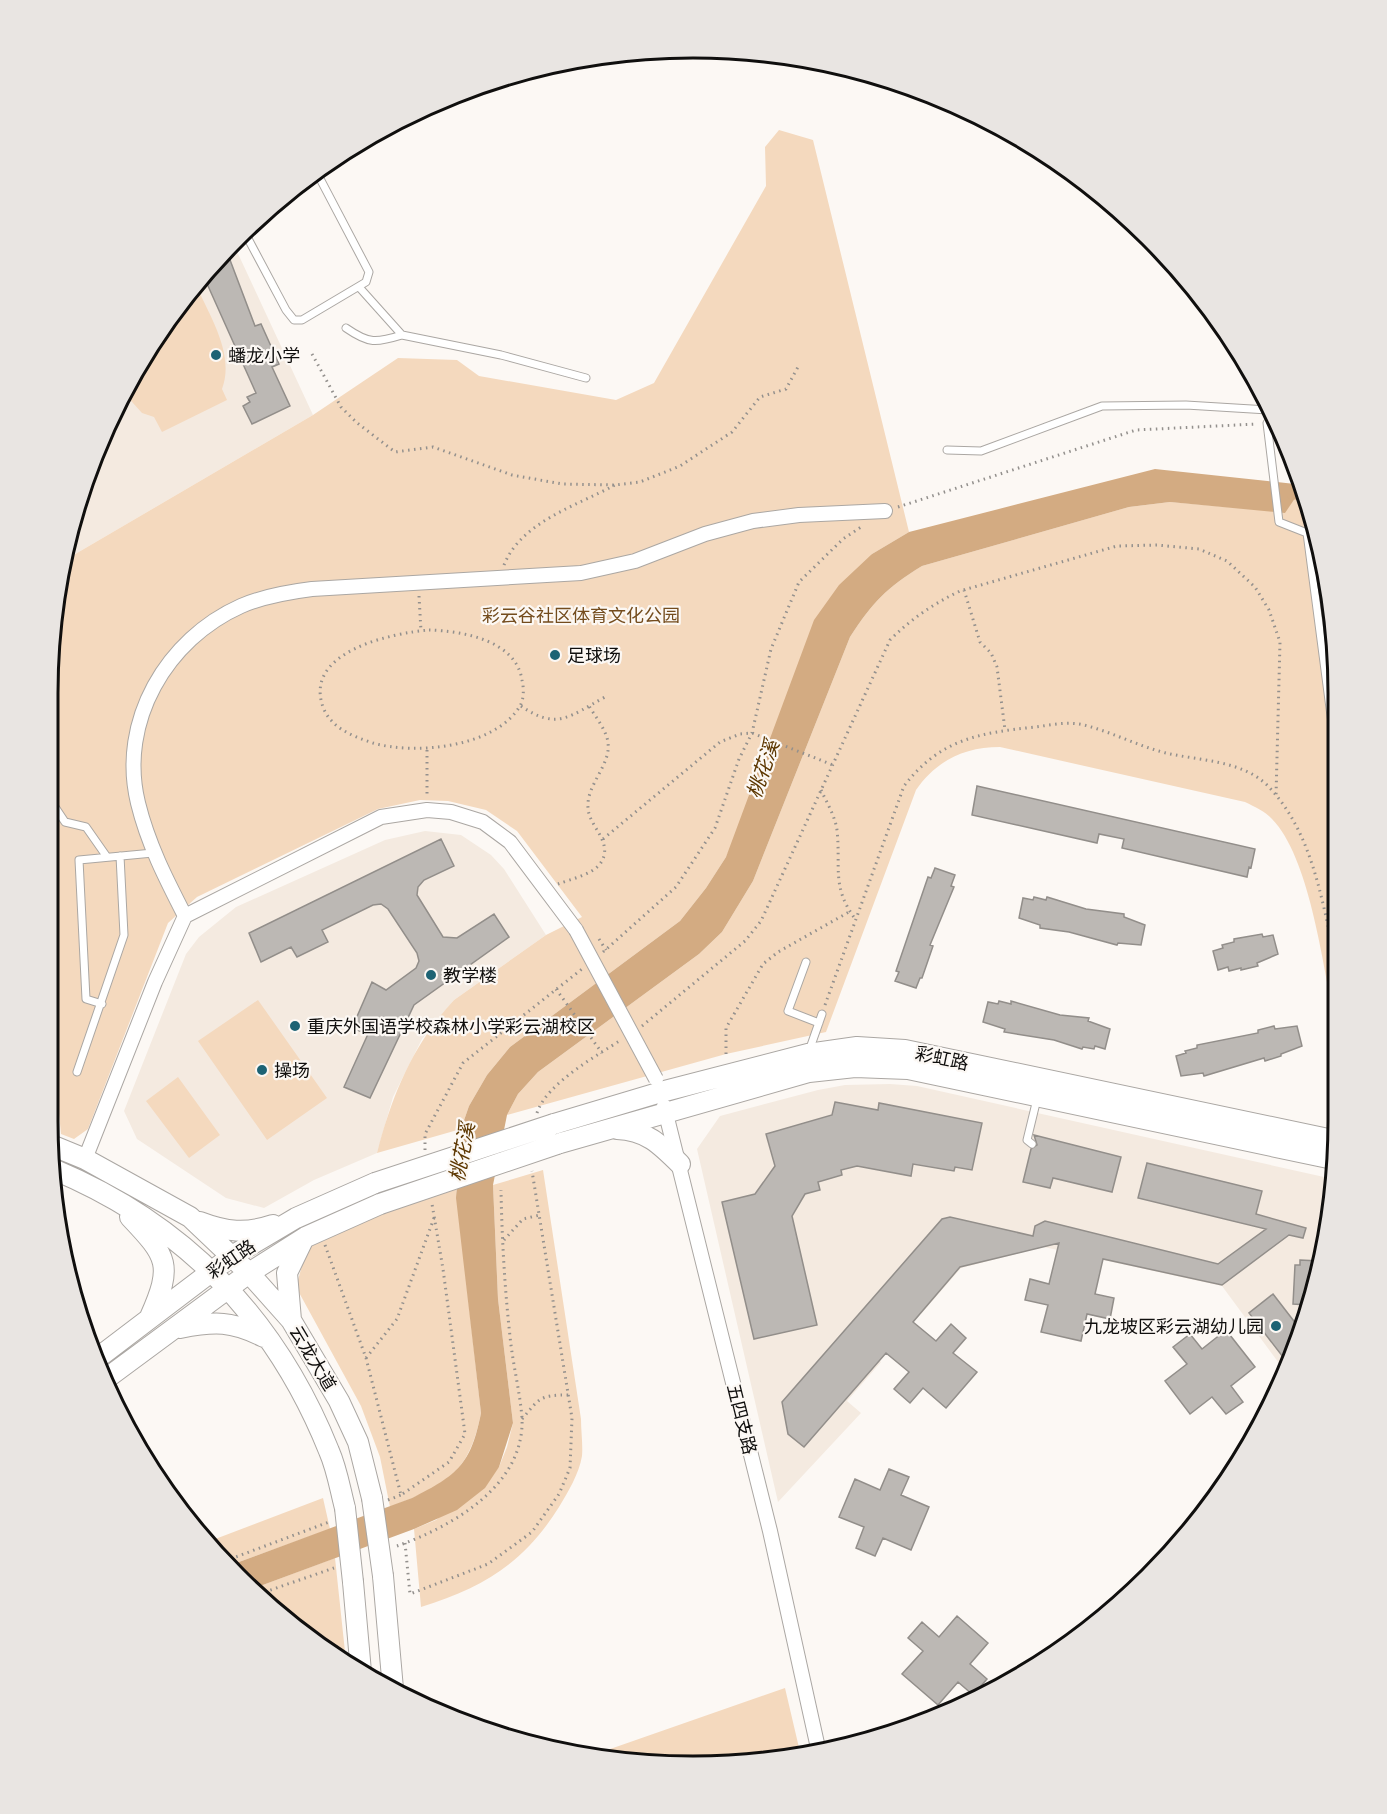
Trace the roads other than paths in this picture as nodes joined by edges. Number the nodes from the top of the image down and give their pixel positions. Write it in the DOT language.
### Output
graph roads {
  1 [pos="321,180"];
  2 [pos="249,240"];
  3 [pos="359,287"];
  4 [pos="346,328"];
  5 [pos="402,335"];
  6 [pos="586,378"];
  7 [pos="1261,410"];
  8 [pos="1270,429"];
  9 [pos="947,450"];
  10 [pos="885,511"];
  11 [pos="1328,686"];
  12 [pos="58,812"];
  13 [pos="153,853"];
  14 [pos="120,856"];
  15 [pos="106,857"];
  16 [pos="185,916"];
  17 [pos="806,962"];
  18 [pos="102,1004"];
  19 [pos="822,1014"];
  20 [pos="819,1023"];
  21 [pos="808,1054"];
  22 [pos="77,1072"];
  23 [pos="658,1085"];
  24 [pos="1038,1097"];
  25 [pos="666,1112"];
  26 [pos="608,1129"];
  27 [pos="1328,1139"];
  28 [pos="1032,1144"];
  29 [pos="59,1148"];
  30 [pos="85,1159"];
  31 [pos="1327,1159"];
  32 [pos="680,1164"];
  33 [pos="61,1173"];
  34 [pos="112,1198"];
  35 [pos="190,1217"];
  36 [pos="296,1218"];
  37 [pos="315,1239"];
  38 [pos="232,1256"];
  39 [pos="212,1271"];
  40 [pos="249,1274"];
  41 [pos="228,1289"];
  42 [pos="150,1317"];
  43 [pos="291,1320"];
  44 [pos="175,1329"];
  45 [pos="272,1340"];
  46 [pos="103,1354"];
  47 [pos="112,1375"];
  48 [pos="360,1660"];
  49 [pos="392,1679"];
  50 [pos="817,1743"];
  1 -- 3 [label="lane"];
  2 -- 3 [label="lane"];
  3 -- 5 [label="lane"];
  4 -- 5 [label="lane"];
  5 -- 6 [label="lane"];
  7 -- 9 [label="lane"];
  8 -- 11 [label="lane"];
  10 -- 13 [label="street"];
  12 -- 15 [label="lane"];
  13 -- 14 [label="lane"];
  13 -- 16 [label="street"];
  14 -- 15 [label="lane"];
  14 -- 18 [label="lane"];
  15 -- 18 [label="lane"];
  16 -- 23 [label="street, 五四支路, bridge"];
  16 -- 30 [label="street"];
  17 -- 20 [label="lane"];
  18 -- 22 [label="lane"];
  19 -- 20 [label="lane"];
  20 -- 21 [label="lane"];
  21 -- 23 [label="main road, 彩虹路"];
  21 -- 27 [label="main road, 彩虹路"];
  23 -- 25 [label="street, 五四支路"];
  23 -- 36 [label="main road, 彩虹路, bridge"];
  24 -- 25 [label="main road, 彩虹路"];
  24 -- 28 [label="lane"];
  24 -- 31 [label="main road, 彩虹路"];
  25 -- 26 [label="main road, 彩虹路"];
  25 -- 32 [label="street, 五四支路"];
  26 -- 32 [label="main road"];
  26 -- 37 [label="main road, 彩虹路, bridge"];
  29 -- 30 [label="main road, 云龙大道"];
  30 -- 35 [label="main road, 云龙大道"];
  32 -- 50 [label="street, 五四支路"];
  33 -- 34 [label="main road, 云龙大道"];
  34 -- 39 [label="main road, 云龙大道"];
  34 -- 42 [label="main road"];
  35 -- 36 [label="main road"];
  35 -- 38 [label="main road, 云龙大道"];
  36 -- 38 [label="main road, 彩虹路"];
  37 -- 40 [label="main road, 彩虹路"];
  37 -- 43 [label="main road"];
  38 -- 39 [label="main road, 彩虹路"];
  38 -- 40 [label="main road, 云龙大道"];
  39 -- 41 [label="main road, 云龙大道"];
  39 -- 42 [label="main road, 彩虹路"];
  40 -- 41 [label="main road, 彩虹路"];
  40 -- 43 [label="main road, 云龙大道"];
  41 -- 44 [label="main road, 彩虹路"];
  41 -- 45 [label="main road, 云龙大道"];
  42 -- 46 [label="main road, 彩虹路"];
  43 -- 49 [label="main road, 云龙大道, bridge"];
  44 -- 45 [label="main road"];
  44 -- 47 [label="main road, 彩虹路"];
  45 -- 48 [label="main road, 云龙大道, bridge"];
}
